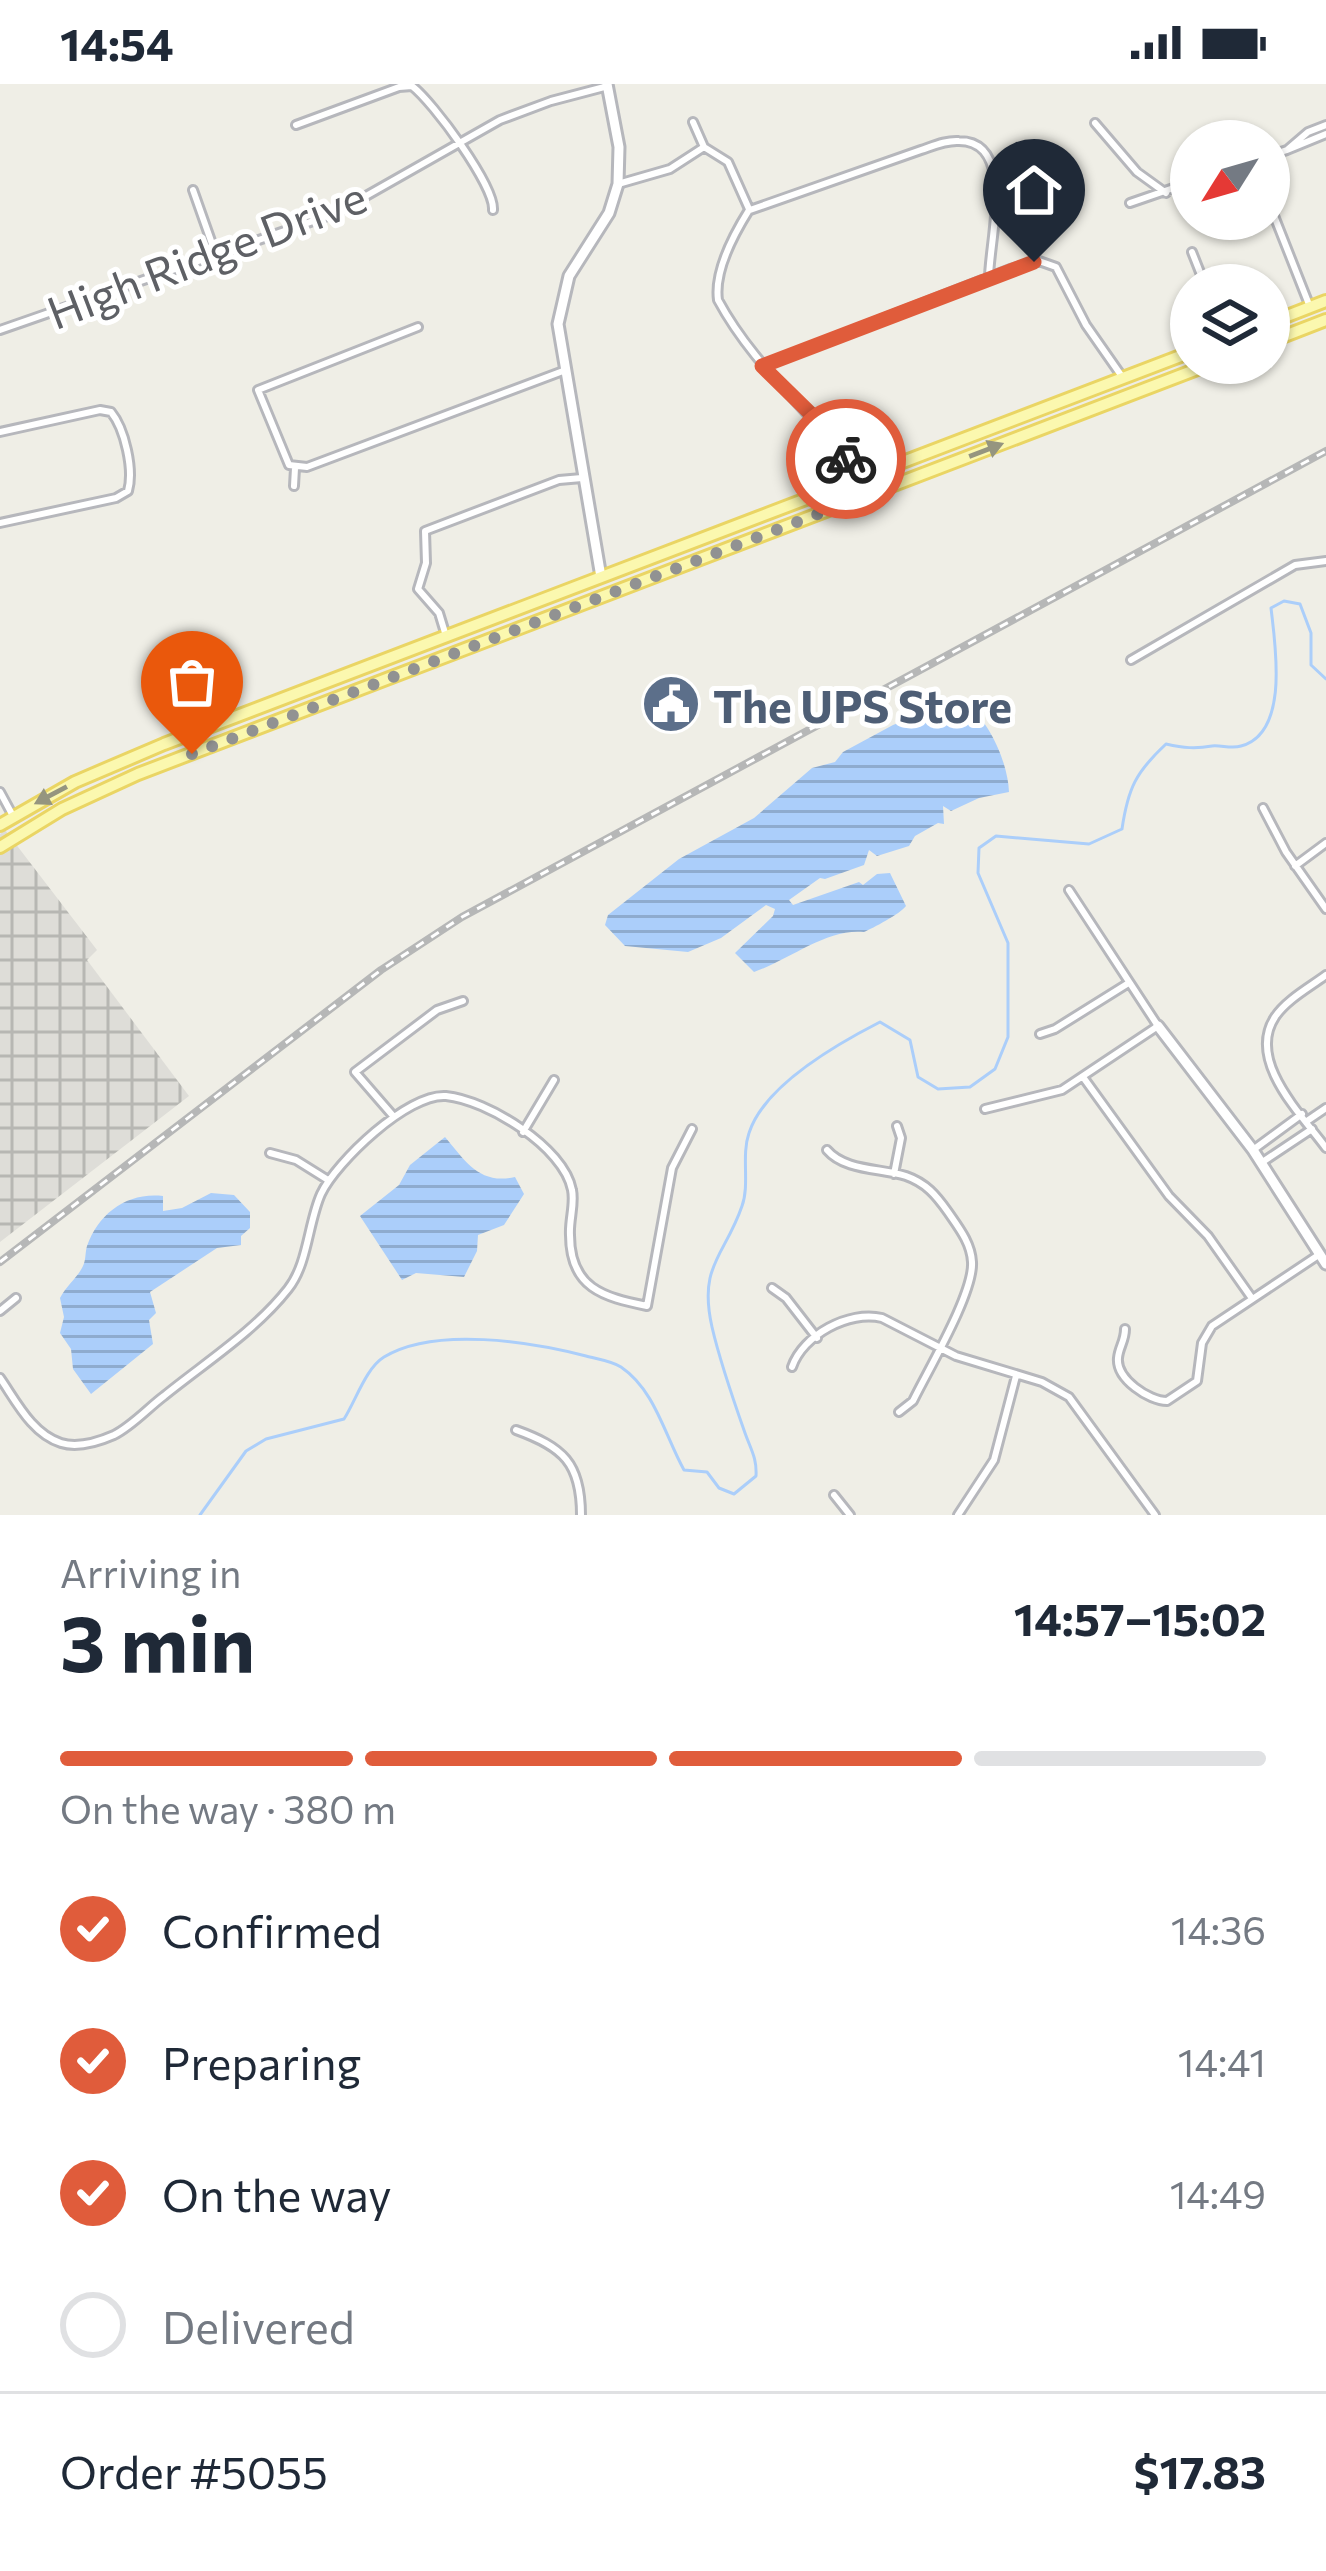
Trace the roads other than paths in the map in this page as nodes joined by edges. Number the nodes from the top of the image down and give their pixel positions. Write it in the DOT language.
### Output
graph roads {
  1 [pos="608,85"];
  2 [pos="693,122"];
  3 [pos="1095,123"];
  4 [pos="1326,124"];
  5 [pos="296,125"];
  6 [pos="1326,134"];
  7 [pos="457,142"];
  8 [pos="1290,147"];
  9 [pos="704,148"];
  10 [pos="1290,149"];
  11 [pos="618,184"];
  12 [pos="193,190"];
  13 [pos="1170,191"];
  14 [pos="1166,193"];
  15 [pos="1130,203"];
  16 [pos="493,210"];
  17 [pos="750,210"];
  18 [pos="1284,240"];
  19 [pos="1192,252"];
  20 [pos="216,255"];
  21 [pos="1197,264"];
  22 [pos="989,278"];
  23 [pos="1326,301"];
  24 [pos="1310,307"];
  25 [pos="1290,315"];
  26 [pos="1320,323"];
  27 [pos="418,327"];
  28 [pos="0,330"];
  29 [pos="1290,334"];
  30 [pos="1170,360"];
  31 [pos="762,366"];
  32 [pos="563,371"];
  33 [pos="1123,378"];
  34 [pos="1170,380"];
  35 [pos="1129,395"];
  36 [pos="1024,416"];
  37 [pos="0,432"];
  38 [pos="1030,433"];
  39 [pos="926,453"];
  40 [pos="295,468"];
  41 [pos="932,470"];
  42 [pos="583,478"];
  43 [pos="860,478"];
  44 [pos="294,486"];
  45 [pos="870,494"];
  46 [pos="768,514"];
  47 [pos="0,524"];
  48 [pos="776,530"];
  49 [pos="686,545"];
  50 [pos="1326,561"];
  51 [pos="692,562"];
  52 [pos="601,577"];
  53 [pos="602,596"];
  54 [pos="446,637"];
  55 [pos="418,648"];
  56 [pos="1131,660"];
  57 [pos="427,663"];
  58 [pos="314,687"];
  59 [pos="320,704"];
  60 [pos="184,736"];
  61 [pos="192,754"];
  62 [pos="103,769"];
  63 [pos="110,786"];
  64 [pos="0,792"];
  65 [pos="1263,808"];
  66 [pos="13,816"];
  67 [pos="0,825"];
  68 [pos="22,833"];
  69 [pos="1326,843"];
  70 [pos="0,848"];
  71 [pos="1295,866"];
  72 [pos="1069,890"];
  73 [pos="1326,909"];
  74 [pos="1326,975"];
  75 [pos="1127,984"];
  76 [pos="463,1001"];
  77 [pos="1159,1026"];
  78 [pos="1040,1034"];
  79 [pos="1083,1077"];
  80 [pos="554,1080"];
  81 [pos="1326,1108"];
  82 [pos="985,1109"];
  83 [pos="394,1117"];
  84 [pos="1307,1122"];
  85 [pos="897,1126"];
  86 [pos="692,1130"];
  87 [pos="524,1132"];
  88 [pos="1326,1148"];
  89 [pos="827,1150"];
  90 [pos="1252,1150"];
  91 [pos="270,1153"];
  92 [pos="1261,1163"];
  93 [pos="894,1174"];
  94 [pos="328,1180"];
  95 [pos="1323,1259"];
  96 [pos="772,1288"];
  97 [pos="16,1298"];
  98 [pos="1251,1298"];
  99 [pos="0,1311"];
  100 [pos="1125,1329"];
  101 [pos="817,1338"];
  102 [pos="939,1347"];
  103 [pos="792,1367"];
  104 [pos="1016,1376"];
  105 [pos="0,1378"];
  106 [pos="899,1412"];
  107 [pos="516,1430"];
  108 [pos="834,1495"];
  109 [pos="581,1515"];
  110 [pos="850,1515"];
  111 [pos="958,1515"];
  112 [pos="1155,1515"];
  1 -- 7 [label="street, High Ridge Drive"];
  1 -- 11 [label="street"];
  2 -- 9 [label="street"];
  3 -- 14 [label="street"];
  4 -- 8 [label="street"];
  5 -- 7 [label="street"];
  6 -- 10 [label="street"];
  7 -- 16 [label="street"];
  7 -- 20 [label="street, High Ridge Drive"];
  9 -- 11 [label="street"];
  9 -- 17 [label="street"];
  11 -- 32 [label="street"];
  12 -- 20 [label="street"];
  13 -- 14 [label="street"];
  14 -- 15 [label="street"];
  17 -- 22 [label="street"];
  17 -- 31 [label="street"];
  18 -- 24 [label="street"];
  19 -- 21 [label="street"];
  20 -- 28 [label="street, High Ridge Drive"];
  22 -- 31 [label="street"];
  22 -- 33 [label="street"];
  23 -- 24 [label="main road"];
  24 -- 25 [label="main road"];
  24 -- 26 [label="main road"];
  26 -- 29 [label="main road"];
  27 -- 40 [label="street"];
  30 -- 33 [label="main road"];
  31 -- 43 [label="street"];
  32 -- 40 [label="street"];
  32 -- 42 [label="street"];
  33 -- 35 [label="main road"];
  33 -- 36 [label="main road"];
  34 -- 35 [label="main road"];
  35 -- 38 [label="main road"];
  36 -- 38 [label="main road"];
  36 -- 39 [label="main road"];
  37 -- 47 [label="street"];
  41 -- 38 [label="main road, one-way"];
  39 -- 41 [label="main road"];
  39 -- 43 [label="main road"];
  40 -- 44 [label="street"];
  41 -- 45 [label="main road"];
  42 -- 52 [label="street"];
  42 -- 54 [label="street"];
  43 -- 45 [label="main road"];
  43 -- 46 [label="main road"];
  45 -- 48 [label="main road"];
  46 -- 48 [label="main road"];
  46 -- 49 [label="main road"];
  48 -- 51 [label="main road"];
  49 -- 51 [label="main road"];
  49 -- 52 [label="main road"];
  50 -- 56 [label="street"];
  51 -- 53 [label="main road"];
  52 -- 53 [label="main road"];
  52 -- 54 [label="main road"];
  53 -- 57 [label="main road"];
  54 -- 55 [label="main road"];
  55 -- 57 [label="main road"];
  55 -- 58 [label="main road"];
  57 -- 59 [label="main road"];
  58 -- 59 [label="main road"];
  58 -- 60 [label="main road"];
  59 -- 61 [label="main road"];
  60 -- 61 [label="main road"];
  60 -- 62 [label="main road"];
  61 -- 63 [label="main road"];
  62 -- 63 [label="main road"];
  62 -- 66 [label="main road, one-way"];
  63 -- 68 [label="main road"];
  64 -- 66 [label="street"];
  65 -- 71 [label="street"];
  66 -- 67 [label="main road"];
  66 -- 68 [label="main road"];
  68 -- 70 [label="main road"];
  69 -- 71 [label="street"];
  71 -- 73 [label="street"];
  72 -- 75 [label="street"];
  74 -- 84 [label="street"];
  75 -- 77 [label="street"];
  75 -- 78 [label="street"];
  76 -- 83 [label="street"];
  77 -- 79 [label="street"];
  77 -- 90 [label="street"];
  79 -- 82 [label="street"];
  79 -- 98 [label="street"];
  80 -- 87 [label="street"];
  81 -- 84 [label="street"];
  83 -- 87 [label="street"];
  83 -- 94 [label="street"];
  84 -- 88 [label="street"];
  84 -- 90 [label="street"];
  84 -- 92 [label="street"];
  85 -- 93 [label="street"];
  86 -- 87 [label="street"];
  89 -- 93 [label="street"];
  90 -- 92 [label="street"];
  91 -- 94 [label="street"];
  92 -- 95 [label="street"];
  93 -- 102 [label="street"];
  94 -- 105 [label="street"];
  95 -- 98 [label="street"];
  96 -- 101 [label="street"];
  97 -- 99 [label="street"];
  98 -- 100 [label="street"];
  101 -- 102 [label="street"];
  101 -- 103 [label="street"];
  102 -- 104 [label="street"];
  102 -- 106 [label="street"];
  104 -- 111 [label="street"];
  104 -- 112 [label="street"];
  107 -- 109 [label="street"];
  108 -- 110 [label="street"];
}
